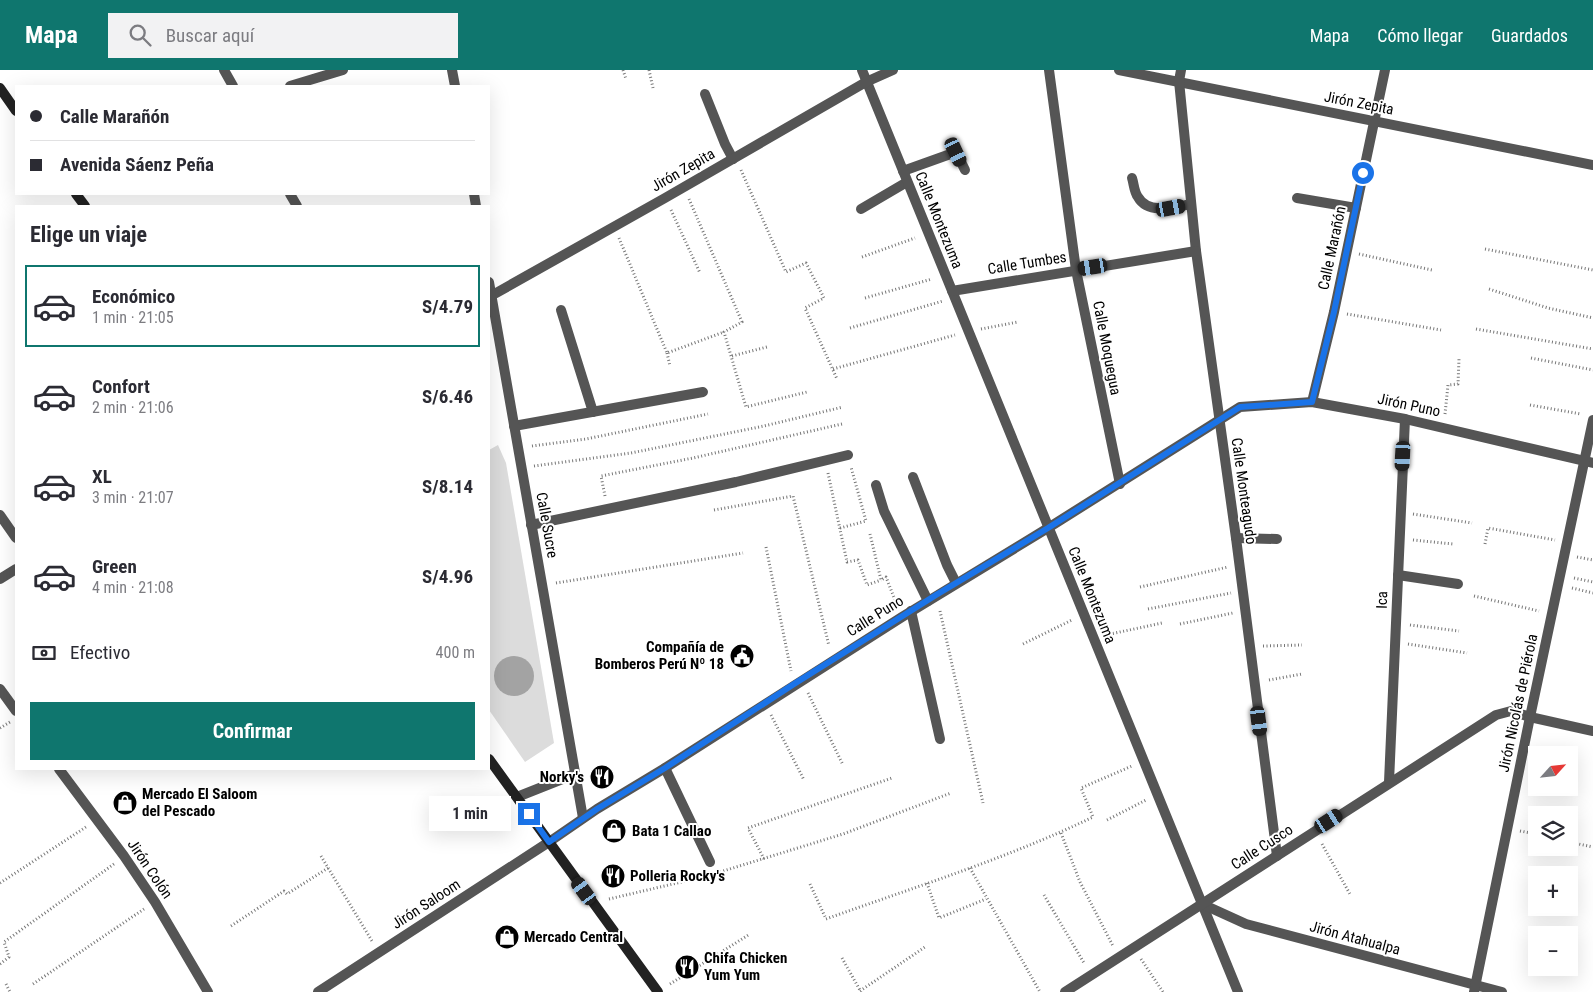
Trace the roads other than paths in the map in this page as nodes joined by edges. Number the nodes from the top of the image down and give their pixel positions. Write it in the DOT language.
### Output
graph roads {
  1 [pos="224,70"];
  2 [pos="343,70"];
  3 [pos="452,70"];
  4 [pos="862,70"];
  5 [pos="893,70"];
  6 [pos="1049,70"];
  7 [pos="1120,70"];
  8 [pos="1181,70"];
  9 [pos="1385,70"];
  10 [pos="1179,81"];
  11 [pos="866,82"];
  12 [pos="232,85"];
  13 [pos="293,85"];
  14 [pos="455,85"];
  15 [pos="0,88"];
  16 [pos="705,94"];
  17 [pos="15,110"];
  18 [pos="1374,121"];
  19 [pos="734,158"];
  20 [pos="1593,165"];
  21 [pos="965,170"];
  22 [pos="903,171"];
  23 [pos="1132,178"];
  24 [pos="907,182"];
  25 [pos="1297,198"];
  26 [pos="1191,204"];
  27 [pos="1356,208"];
  28 [pos="861,209"];
  29 [pos="1196,251"];
  30 [pos="1076,270"];
  31 [pos="953,293"];
  32 [pos="490,296"];
  33 [pos="562,310"];
  34 [pos="703,392"];
  35 [pos="1312,402"];
  36 [pos="592,412"];
  37 [pos="1589,418"];
  38 [pos="1405,419"];
  39 [pos="1219,420"];
  40 [pos="514,426"];
  41 [pos="848,455"];
  42 [pos="1589,463"];
  43 [pos="913,477"];
  44 [pos="1120,484"];
  45 [pos="876,486"];
  46 [pos="0,515"];
  47 [pos="531,525"];
  48 [pos="1048,528"];
  49 [pos="15,537"];
  50 [pos="1236,538"];
  51 [pos="1277,540"];
  52 [pos="15,571"];
  53 [pos="1398,574"];
  54 [pos="0,579"];
  55 [pos="956,583"];
  56 [pos="1458,584"];
  57 [pos="932,598"];
  58 [pos="911,611"];
  59 [pos="0,689"];
  60 [pos="15,710"];
  61 [pos="1530,717"];
  62 [pos="1593,731"];
  63 [pos="940,739"];
  64 [pos="490,760"];
  65 [pos="665,768"];
  66 [pos="60,770"];
  67 [pos="575,774"];
  68 [pos="1389,782"];
  69 [pos="517,797"];
  70 [pos="583,818"];
  71 [pos="549,842"];
  72 [pos="1277,856"];
  73 [pos="710,862"];
  74 [pos="1202,904"];
  75 [pos="662,989"];
  76 [pos="1475,989"];
  77 [pos="208,992"];
  78 [pos="318,992"];
  79 [pos="1065,992"];
  80 [pos="1238,992"];
  81 [pos="1502,992"];
  1 -- 12 [label="street"];
  2 -- 13 [label="street"];
  3 -- 14 [label="street"];
  4 -- 11 [label="street, Calle Montezuma"];
  5 -- 11 [label="street, Jirón Zepita"];
  6 -- 30 [label="street, Calle Moquegua"];
  7 -- 10 [label="street, Jirón Zepita"];
  8 -- 10 [label="street, Calle Monteagudo"];
  9 -- 18 [label="street, Calle Marañón"];
  10 -- 18 [label="street, Jirón Zepita"];
  10 -- 26 [label="street, Calle Monteagudo"];
  11 -- 19 [label="street, Jirón Zepita"];
  11 -- 22 [label="street, Calle Montezuma"];
  15 -- 17 [label="street"];
  16 -- 19 [label="street"];
  18 -- 20 [label="street, Jirón Zepita"];
  18 -- 27 [label="street, Calle Marañón"];
  19 -- 32 [label="street, Jirón Zepita"];
  21 -- 22 [label="street"];
  22 -- 24 [label="street, Calle Montezuma"];
  23 -- 26 [label="street"];
  24 -- 28 [label="street"];
  24 -- 31 [label="street, Calle Montezuma"];
  25 -- 27 [label="street"];
  26 -- 29 [label="street, Calle Monteagudo"];
  27 -- 35 [label="street, Calle Marañón"];
  29 -- 30 [label="street, Calle Tumbes"];
  29 -- 39 [label="street, Calle Monteagudo"];
  30 -- 31 [label="street, Calle Tumbes"];
  30 -- 44 [label="street, Calle Moquegua"];
  31 -- 48 [label="street, Calle Montezuma"];
  32 -- 40 [label="street, Calle Sucre"];
  33 -- 36 [label="street"];
  34 -- 36 [label="street"];
  35 -- 38 [label="street, Jirón Puno"];
  35 -- 39 [label="street, Jirón Puno"];
  36 -- 40 [label="street"];
  37 -- 42 [label="street, Jirón Nicolás de Piérola"];
  38 -- 42 [label="street, Jirón Puno"];
  38 -- 53 [label="street, Ica"];
  39 -- 44 [label="street, Calle Puno"];
  39 -- 50 [label="street, Calle Monteagudo"];
  40 -- 47 [label="street, Calle Sucre"];
  41 -- 47 [label="street"];
  42 -- 61 [label="street, Jirón Nicolás de Piérola"];
  43 -- 55 [label="street"];
  44 -- 48 [label="street, Calle Puno"];
  45 -- 57 [label="street"];
  46 -- 49 [label="street"];
  47 -- 67 [label="street, Calle Sucre"];
  48 -- 55 [label="street, Calle Puno"];
  48 -- 74 [label="street, Calle Montezuma"];
  50 -- 51 [label="street"];
  50 -- 72 [label="street, Calle Monteagudo"];
  52 -- 54 [label="street"];
  53 -- 56 [label="street"];
  53 -- 68 [label="street, Ica"];
  55 -- 57 [label="street, Calle Puno"];
  57 -- 58 [label="street, Calle Puno"];
  58 -- 63 [label="street"];
  58 -- 65 [label="street, Calle Puno"];
  59 -- 60 [label="street"];
  61 -- 62 [label="street, Calle Cusco"];
  61 -- 68 [label="street, Calle Cusco"];
  61 -- 76 [label="street, Jirón Nicolás de Piérola"];
  64 -- 69 [label="street"];
  65 -- 70 [label="street, Calle Puno"];
  65 -- 73 [label="street"];
  66 -- 77 [label="street, Jirón Colón"];
  67 -- 69 [label="street"];
  67 -- 70 [label="street, Calle Sucre"];
  68 -- 72 [label="street, Calle Cusco"];
  69 -- 71 [label="street"];
  70 -- 71 [label="street, Calle Puno"];
  71 -- 75 [label="street"];
  71 -- 78 [label="street, Jirón Saloom"];
  72 -- 74 [label="street, Calle Cusco"];
  74 -- 76 [label="street, Jirón Atahualpa"];
  74 -- 79 [label="street, Calle Cusco"];
  74 -- 80 [label="street, Calle Montezuma"];
  76 -- 81 [label="street, Jirón Atahualpa"];
}
